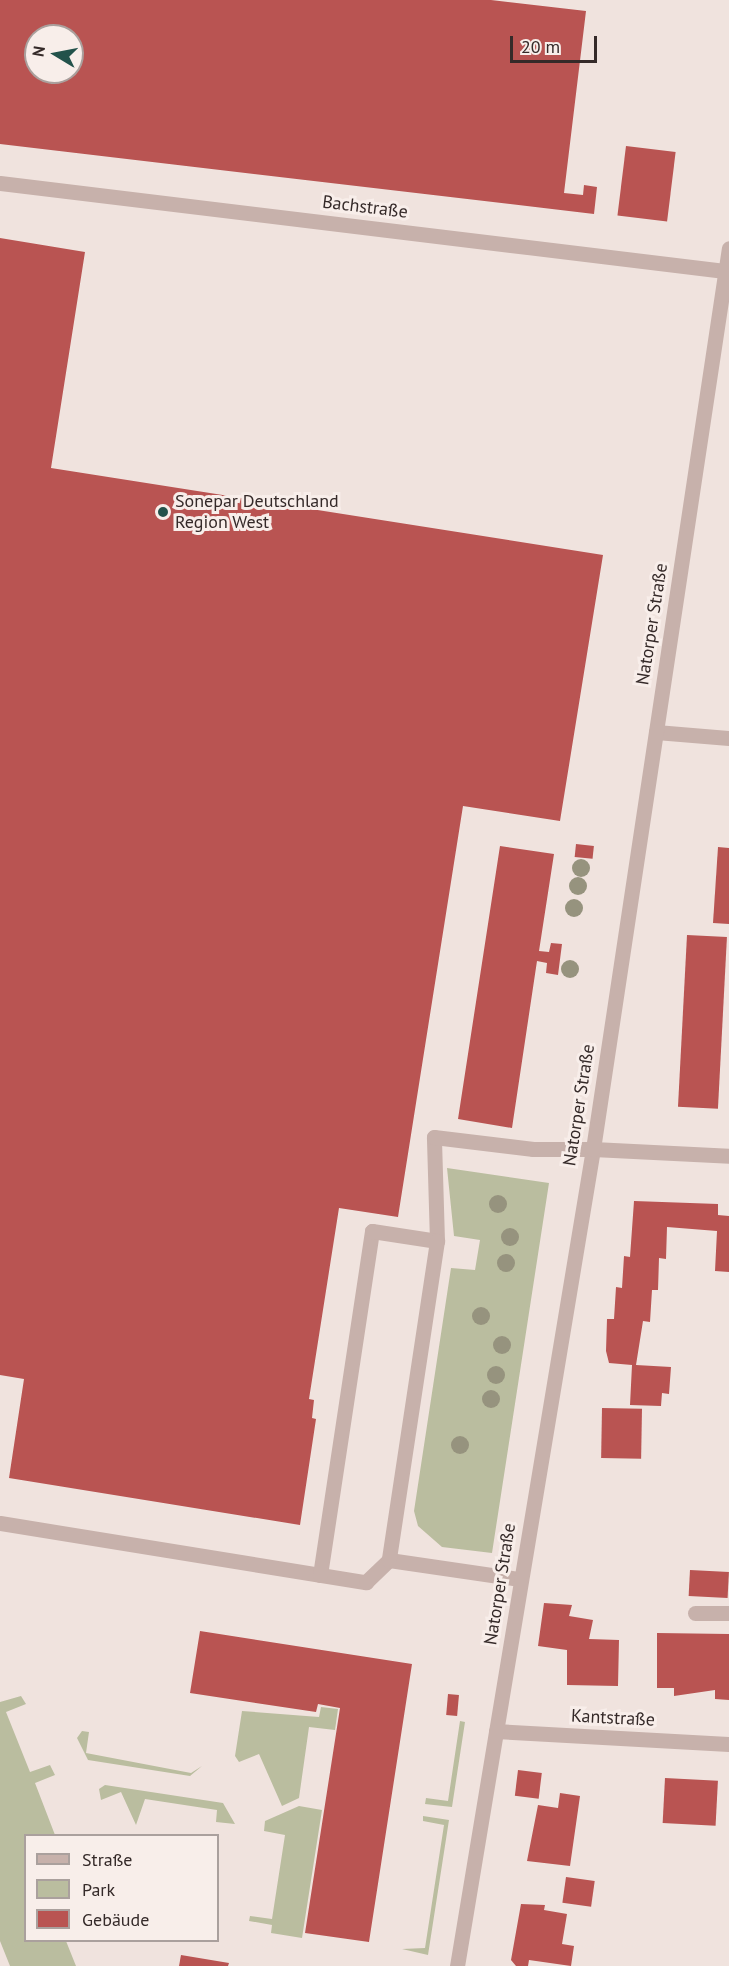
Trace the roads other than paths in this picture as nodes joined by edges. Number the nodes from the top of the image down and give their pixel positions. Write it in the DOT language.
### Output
graph roads {
  1 [pos="0,183"];
  2 [pos="729,248"];
  3 [pos="725,271"];
  4 [pos="656,732"];
  5 [pos="729,738"];
  6 [pos="593,1149"];
  7 [pos="729,1156"];
  8 [pos="437,1241"];
  9 [pos="0,1523"];
  10 [pos="389,1560"];
  11 [pos="320,1575"];
  12 [pos="520,1579"];
  13 [pos="694,1612"];
  14 [pos="729,1613"];
  15 [pos="495,1731"];
  16 [pos="729,1744"];
  17 [pos="458,1966"];
  1 -- 3 [label="street, Bachstraße"];
  2 -- 3 [label="street, Natorper Straße"];
  3 -- 4 [label="street, Natorper Straße"];
  4 -- 5 [label="street"];
  4 -- 6 [label="street, Natorper Straße"];
  6 -- 7 [label="street"];
  6 -- 8 [label="street"];
  6 -- 12 [label="street, Natorper Straße"];
  8 -- 10 [label="street"];
  8 -- 11 [label="street"];
  9 -- 11 [label="street"];
  10 -- 11 [label="street"];
  10 -- 12 [label="street"];
  12 -- 15 [label="street, Natorper Straße"];
  13 -- 14 [label="street"];
  15 -- 16 [label="street, Kantstraße"];
  15 -- 17 [label="street, Natorper Straße"];
}
